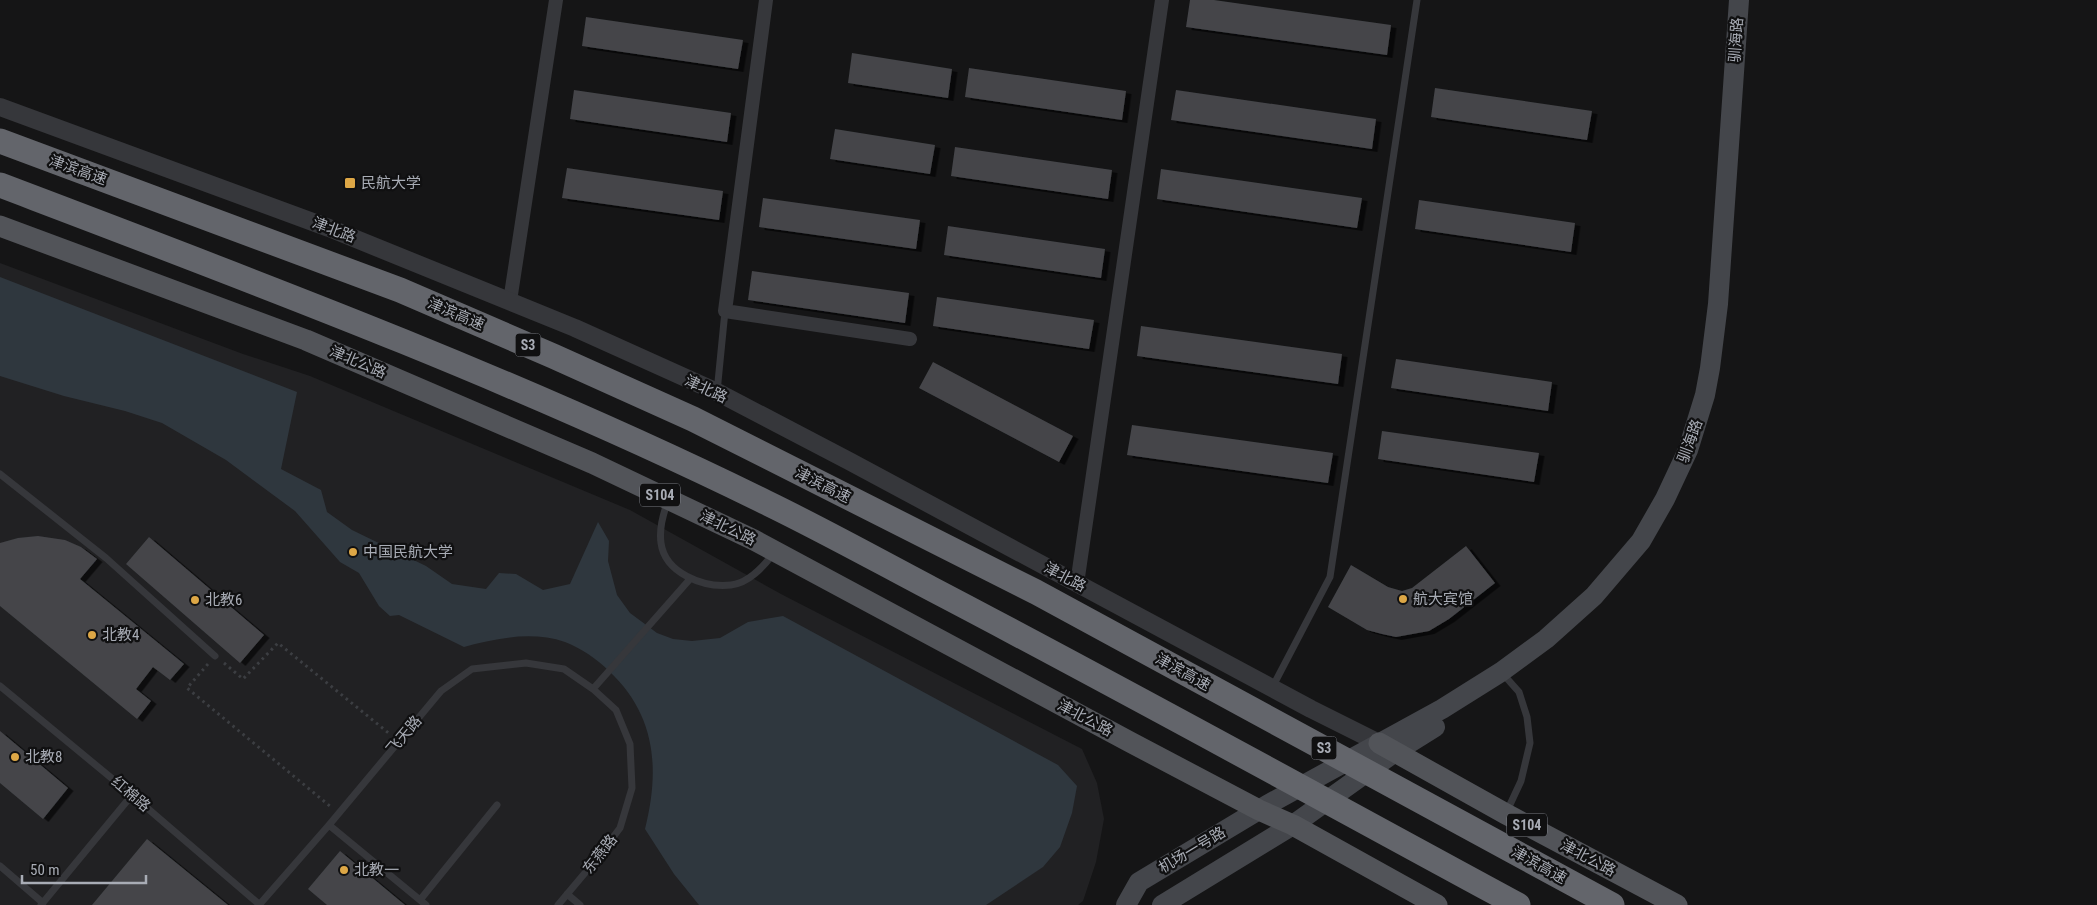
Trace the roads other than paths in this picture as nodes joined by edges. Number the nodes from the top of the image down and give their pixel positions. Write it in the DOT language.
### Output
graph roads {
  1 [pos="555,0"];
  2 [pos="766,0"];
  3 [pos="1162,0"];
  4 [pos="1417,0"];
  5 [pos="1738,0"];
  6 [pos="1746,0"];
  7 [pos="0,107"];
  8 [pos="0,141"];
  9 [pos="0,185"];
  10 [pos="0,217"];
  11 [pos="0,226"];
  12 [pos="510,301"];
  13 [pos="724,310"];
  14 [pos="910,339"];
  15 [pos="717,392"];
  16 [pos="0,474"];
  17 [pos="669,499"];
  18 [pos="775,551"];
  19 [pos="690,579"];
  20 [pos="1077,584"];
  21 [pos="215,656"];
  22 [pos="1504,675"];
  23 [pos="0,686"];
  24 [pos="1272,688"];
  25 [pos="593,689"];
  26 [pos="1387,747"];
  27 [pos="132,795"];
  28 [pos="497,805"];
  29 [pos="1263,807"];
  30 [pos="1506,814"];
  31 [pos="329,825"];
  32 [pos="1293,825"];
  33 [pos="0,866"];
  34 [pos="567,894"];
  35 [pos="423,903"];
  36 [pos="42,904"];
  37 [pos="260,905"];
  38 [pos="558,905"];
  39 [pos="580,905"];
  40 [pos="1126,905"];
  41 [pos="1162,905"];
  42 [pos="1437,905"];
  43 [pos="1518,905"];
  44 [pos="1612,905"];
  45 [pos="1677,905"];
  1 -- 12 [label="street"];
  2 -- 13 [label="street"];
  3 -- 20 [label="street"];
  4 -- 24 [label="lane"];
  5 -- 22 [label="main road, 驯海路"];
  6 -- 22 [label="main road, 驯海路"];
  7 -- 12 [label="street, 津北路"];
  8 -- 44 [label="highway, 津滨高速 / S3"];
  9 -- 43 [label="highway"];
  10 -- 29 [label="main road, 津北公路 / S104"];
  11 -- 17 [label="main road, 津北公路 / S104"];
  12 -- 15 [label="street, 津北路"];
  13 -- 14 [label="street"];
  13 -- 15 [label="lane"];
  15 -- 20 [label="street, 津北路"];
  16 -- 21 [label="lane"];
  17 -- 18 [label="main road, 津北公路 / S104"];
  17 -- 19 [label="lane"];
  18 -- 19 [label="lane"];
  18 -- 29 [label="main road, 津北公路 / S104"];
  19 -- 25 [label="lane"];
  20 -- 24 [label="street, 津北路"];
  22 -- 26 [label="main road, 驯海路"];
  22 -- 30 [label="lane"];
  23 -- 27 [label="lane, 红棉路"];
  24 -- 26 [label="street, 津北路"];
  25 -- 31 [label="lane, 飞天路"];
  25 -- 34 [label="lane, 东燕路"];
  26 -- 29 [label="main road"];
  26 -- 30 [label="main road, 津北公路 / S104"];
  26 -- 32 [label="main road"];
  27 -- 36 [label="lane"];
  27 -- 37 [label="lane, 红棉路"];
  28 -- 35 [label="lane"];
  29 -- 32 [label="main road, 津北公路 / S104"];
  29 -- 40 [label="main road, 机场一号路"];
  30 -- 45 [label="main road, 津北公路 / S104"];
  31 -- 35 [label="lane"];
  31 -- 37 [label="lane, 飞天路"];
  32 -- 41 [label="main road, 机场一号路"];
  32 -- 42 [label="main road, 津北公路 / S104"];
  33 -- 36 [label="lane"];
  34 -- 38 [label="lane, 东燕路"];
  34 -- 39 [label="lane"];
}
